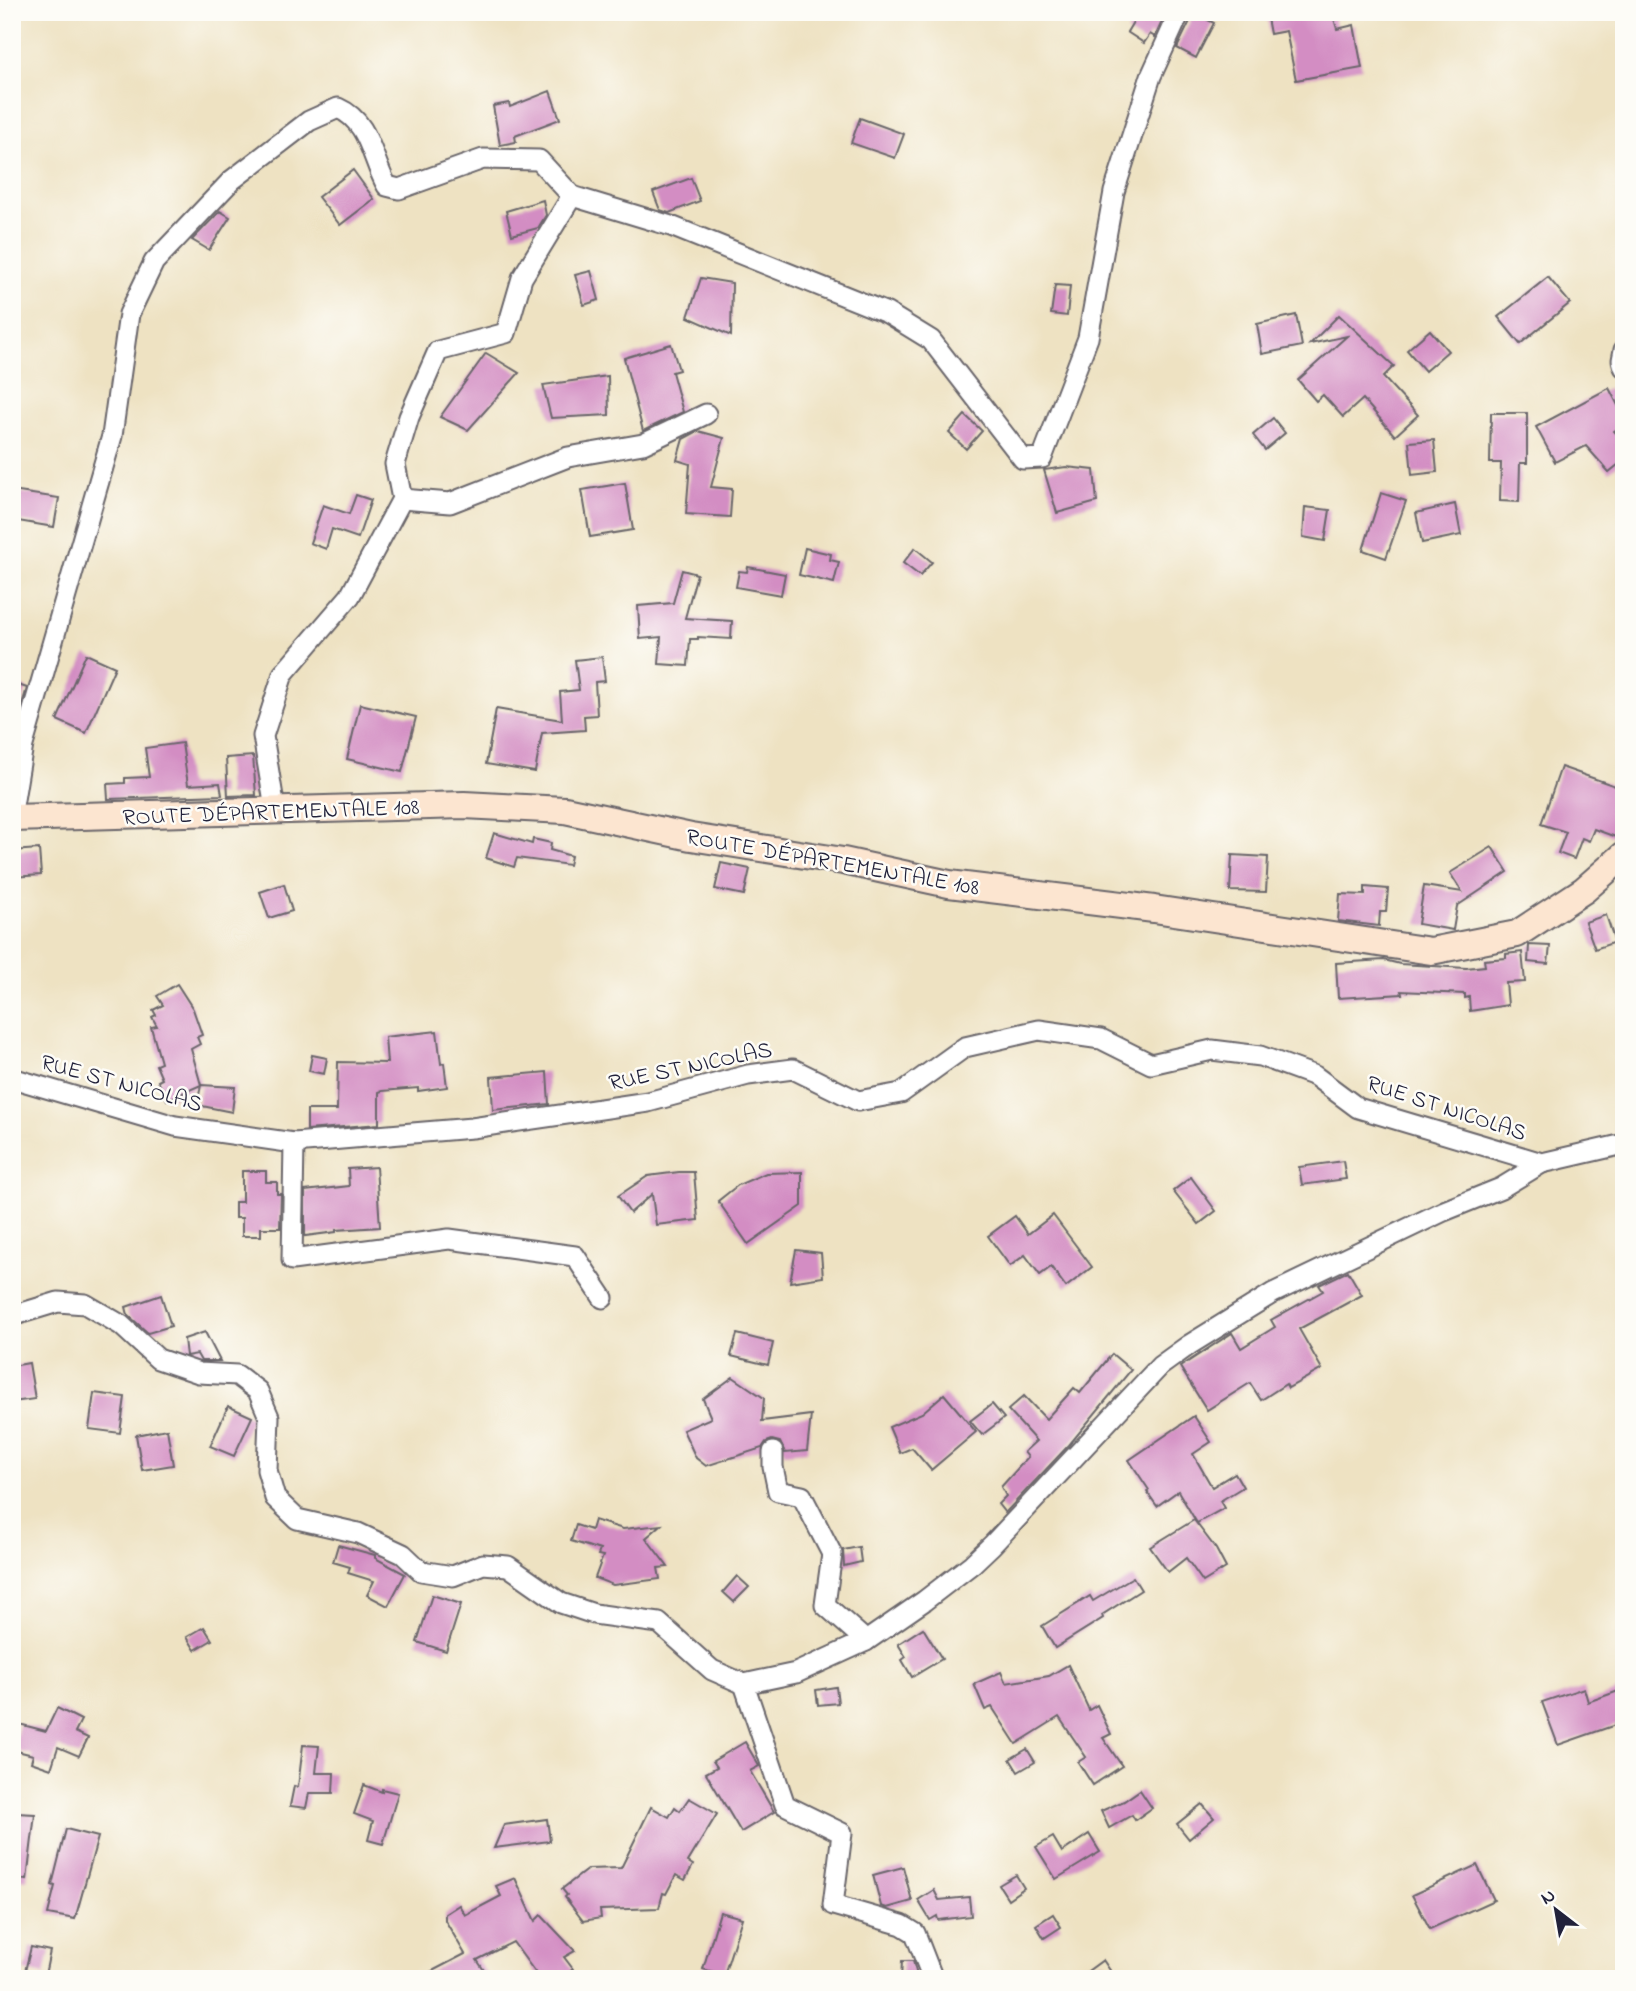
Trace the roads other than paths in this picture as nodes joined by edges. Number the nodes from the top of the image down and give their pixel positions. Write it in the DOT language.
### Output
graph roads {
  1 [pos="1180,12"];
  2 [pos="572,196"];
  3 [pos="1624,350"];
  4 [pos="1624,367"];
  5 [pos="706,414"];
  6 [pos="402,499"];
  7 [pos="275,809"];
  8 [pos="12,812"];
  9 [pos="12,818"];
  10 [pos="1624,855"];
  11 [pos="12,1078"];
  12 [pos="293,1143"];
  13 [pos="1624,1144"];
  14 [pos="1542,1163"];
  15 [pos="603,1297"];
  16 [pos="12,1315"];
  17 [pos="773,1452"];
  18 [pos="866,1641"];
  19 [pos="744,1684"];
  20 [pos="930,1979"];
  1 -- 2 [label="street"];
  2 -- 6 [label="street"];
  2 -- 8 [label="street"];
  3 -- 4 [label="street"];
  5 -- 6 [label="street"];
  6 -- 7 [label="street"];
  7 -- 9 [label="main road, ROUTE DÉPARTEMENTALE 108"];
  7 -- 10 [label="main road, ROUTE DÉPARTEMENTALE 108"];
  11 -- 12 [label="street, RUE ST NICOLAS"];
  12 -- 14 [label="street, RUE ST NICOLAS"];
  12 -- 15 [label="street"];
  13 -- 14 [label="street, RUE ST NICOLAS"];
  14 -- 18 [label="street"];
  16 -- 19 [label="street"];
  17 -- 18 [label="street"];
  18 -- 19 [label="street"];
  19 -- 20 [label="street"];
}
